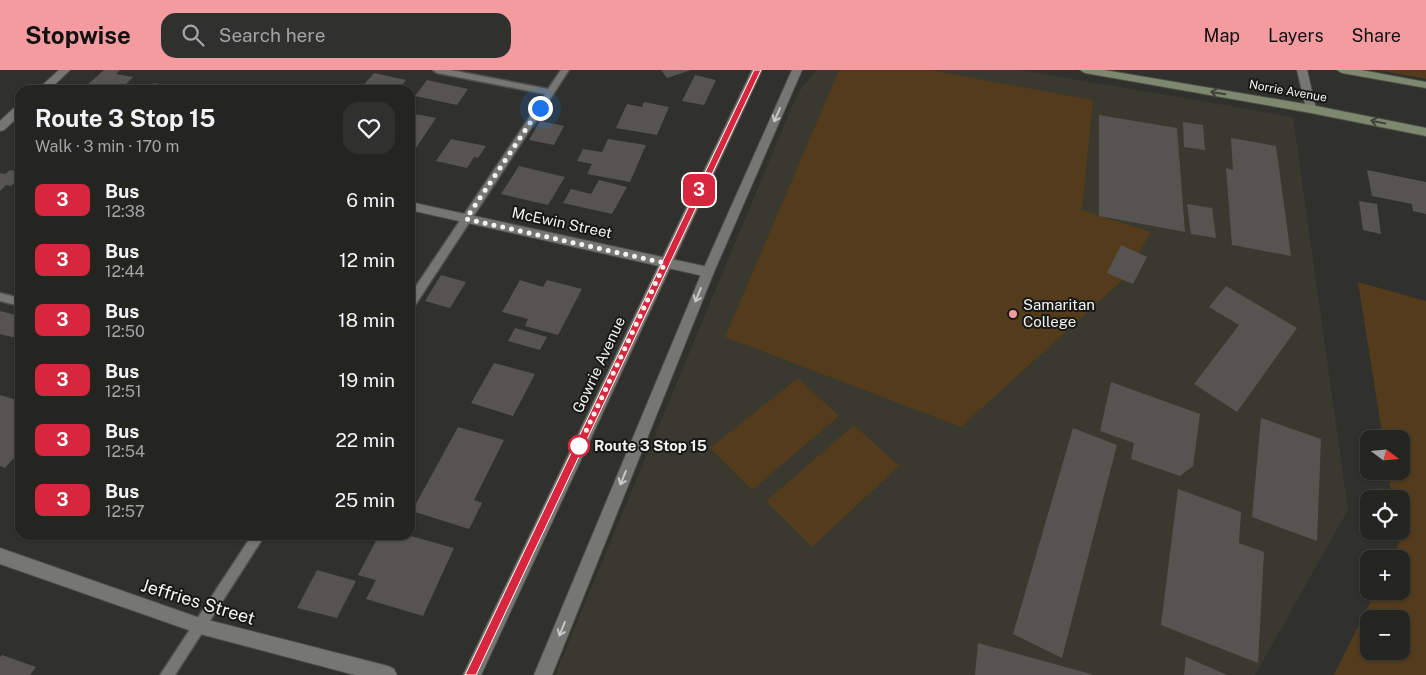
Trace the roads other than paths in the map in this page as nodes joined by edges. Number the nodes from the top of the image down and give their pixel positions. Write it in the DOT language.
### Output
graph roads {
  1 [pos="65,70"];
  2 [pos="437,70"];
  3 [pos="565,70"];
  4 [pos="757,70"];
  5 [pos="797,70"];
  6 [pos="1084,70"];
  7 [pos="1302,70"];
  8 [pos="1342,70"];
  9 [pos="48,85"];
  10 [pos="1426,85"];
  11 [pos="550,92"];
  12 [pos="1311,109"];
  13 [pos="10,118"];
  14 [pos="0,127"];
  15 [pos="1426,132"];
  16 [pos="415,207"];
  17 [pos="466,219"];
  18 [pos="665,263"];
  19 [pos="708,272"];
  20 [pos="415,296"];
  21 [pos="0,297"];
  22 [pos="15,301"];
  23 [pos="256,540"];
  24 [pos="0,556"];
  25 [pos="200,626"];
  26 [pos="167,675"];
  27 [pos="388,675"];
  28 [pos="472,675"];
  29 [pos="543,675"];
  1 -- 9 [label="street"];
  2 -- 11 [label="lane"];
  3 -- 11 [label="lane"];
  4 -- 18 [label="street, Gowrie Avenue"];
  5 -- 19 [label="street, one-way"];
  12 -- 6 [label="main road, Norrie Avenue, one-way"];
  7 -- 12 [label="street"];
  8 -- 10 [label="main road"];
  11 -- 17 [label="lane"];
  15 -- 12 [label="main road, Norrie Avenue, one-way"];
  13 -- 14 [label="street"];
  16 -- 17 [label="street, McEwin Street"];
  17 -- 18 [label="street, McEwin Street"];
  17 -- 20 [label="lane"];
  18 -- 19 [label="street, McEwin Street"];
  18 -- 28 [label="street, Gowrie Avenue"];
  19 -- 29 [label="street, one-way"];
  21 -- 22 [label="lane"];
  23 -- 25 [label="lane"];
  24 -- 25 [label="street, Jeffries Street"];
  25 -- 26 [label="lane"];
  25 -- 27 [label="street, Jeffries Street"];
}
